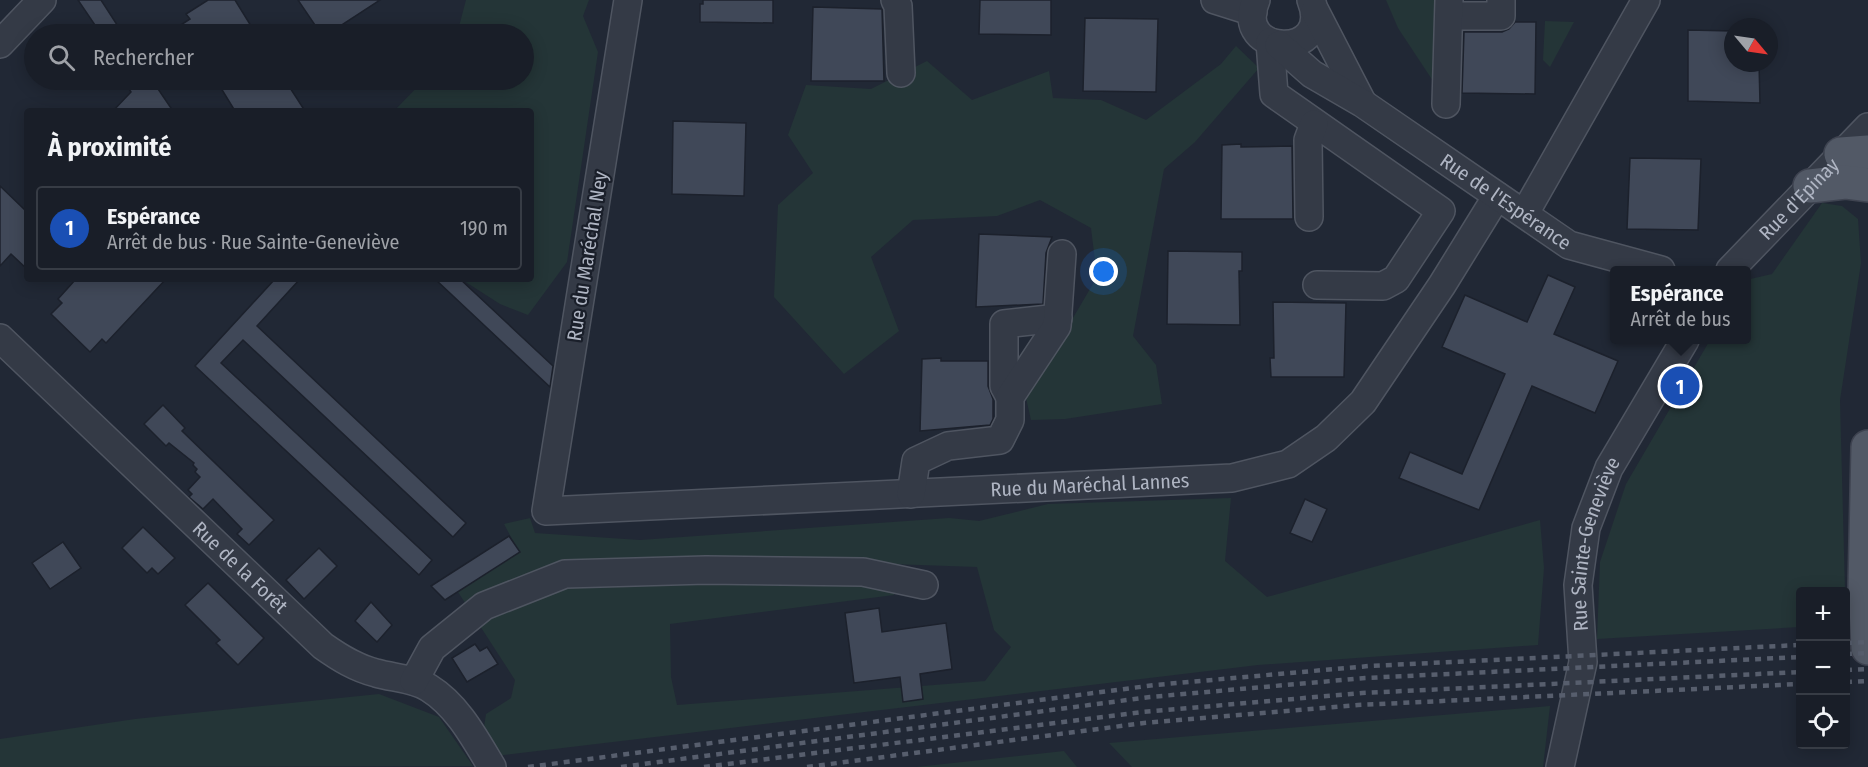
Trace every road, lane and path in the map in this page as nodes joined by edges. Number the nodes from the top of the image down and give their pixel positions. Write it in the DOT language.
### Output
graph roads {
  1 [pos="42,0"];
  2 [pos="628,0"];
  3 [pos="895,0"];
  4 [pos="1215,0"];
  5 [pos="1502,0"];
  6 [pos="1646,0"];
  7 [pos="1255,6"];
  8 [pos="1313,6"];
  9 [pos="1449,8"];
  10 [pos="0,44"];
  11 [pos="1274,44"];
  12 [pos="901,73"];
  13 [pos="1362,103"];
  14 [pos="1446,104"];
  15 [pos="1314,124"];
  16 [pos="1868,126"];
  17 [pos="1855,153"];
  18 [pos="1809,186"];
  19 [pos="1864,187"];
  20 [pos="1497,196"];
  21 [pos="1525,213"];
  22 [pos="1309,217"];
  23 [pos="1062,254"];
  24 [pos="1646,266"];
  25 [pos="1734,266"];
  26 [pos="1396,279"];
  27 [pos="1317,285"];
  28 [pos="1430,302"];
  29 [pos="1058,318"];
  30 [pos="0,339"];
  31 [pos="1682,344"];
  32 [pos="1010,397"];
  33 [pos="1867,455"];
  34 [pos="911,494"];
  35 [pos="546,511"];
  36 [pos="924,585"];
  37 [pos="1868,648"];
  38 [pos="414,681"];
  39 [pos="492,767"];
  40 [pos="1560,767"];
  1 -- 10 [label="street"];
  2 -- 35 [label="street, Rue du Maréchal Ney"];
  3 -- 12 [label="street"];
  4 -- 7 [label="street"];
  5 -- 9 [label="street"];
  6 -- 21 [label="street"];
  7 -- 11 [label="street"];
  8 -- 11 [label="street"];
  8 -- 13 [label="street, Rue de l'Espérance"];
  9 -- 14 [label="street"];
  11 -- 13 [label="street, Rue de l'Espérance"];
  11 -- 15 [label="street"];
  13 -- 20 [label="street, Rue de l'Espérance"];
  15 -- 22 [label="street"];
  15 -- 26 [label="street"];
  16 -- 17 [label="street, Rue d'Epinay"];
  17 -- 18 [label="street, Rue d'Epinay"];
  18 -- 19 [label="main road"];
  18 -- 25 [label="street, Rue d'Epinay"];
  20 -- 21 [label="street, Rue de l'Espérance"];
  20 -- 28 [label="street, Rue du Maréchal Lannes"];
  21 -- 24 [label="street, Rue de l'Espérance"];
  23 -- 29 [label="street"];
  26 -- 27 [label="street"];
  26 -- 28 [label="street"];
  28 -- 34 [label="street, Rue du Maréchal Lannes"];
  29 -- 32 [label="street"];
  29 -- 32 [label="street"];
  30 -- 38 [label="street, Rue de la Forêt"];
  31 -- 40 [label="street, Rue Sainte-Geneviève"];
  32 -- 34 [label="street"];
  33 -- 37 [label="main road"];
  34 -- 35 [label="street, Rue du Maréchal Lannes"];
  36 -- 38 [label="street"];
  38 -- 39 [label="street, Rue de la Forêt"];
}
